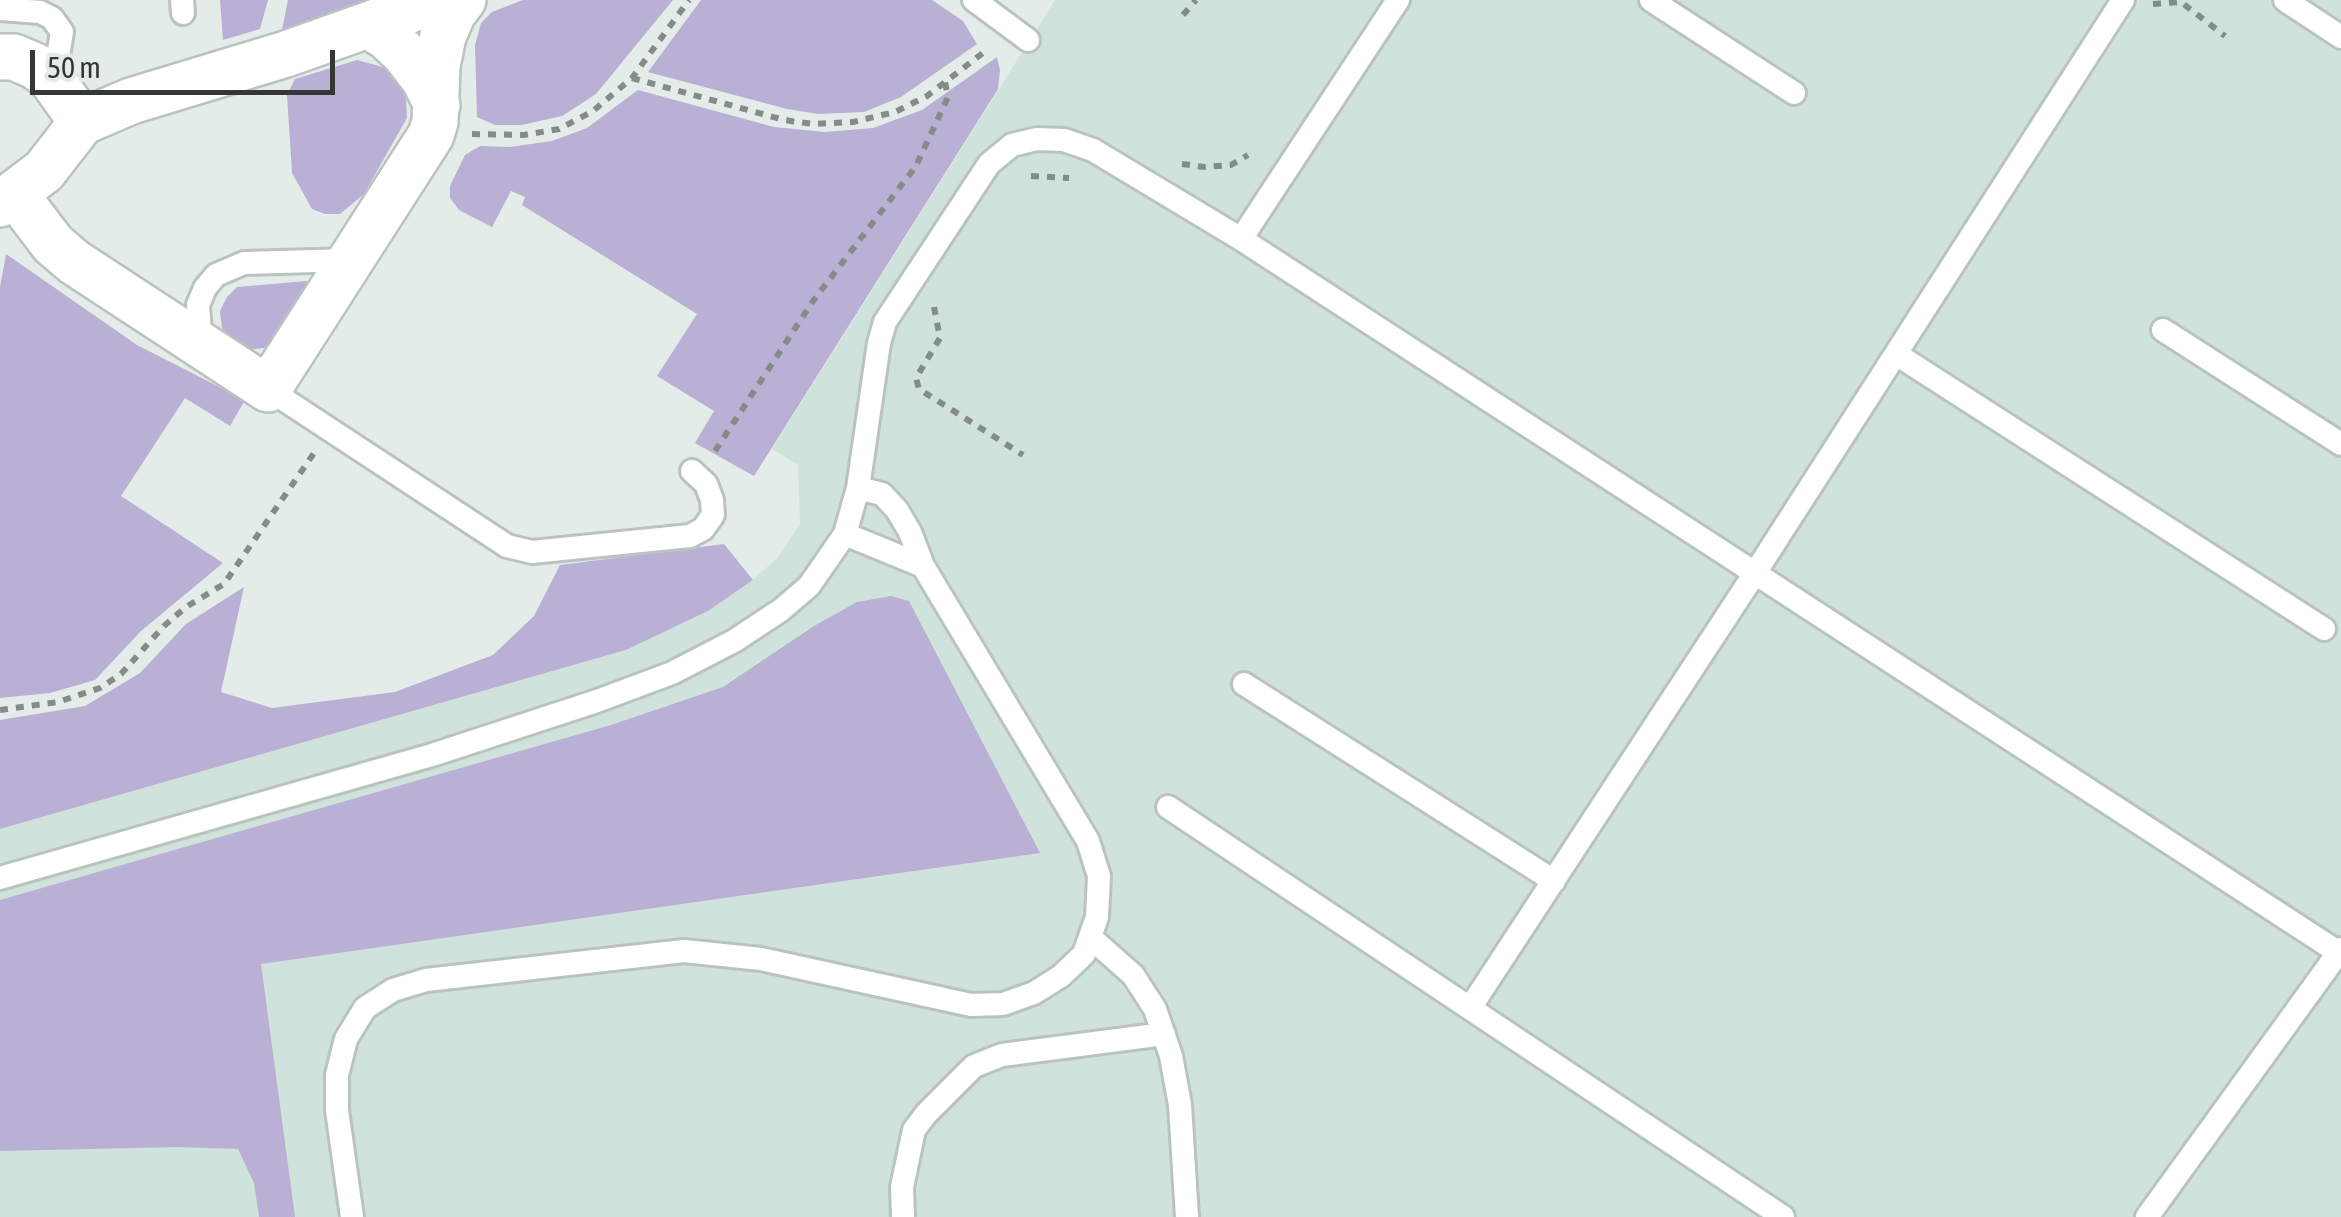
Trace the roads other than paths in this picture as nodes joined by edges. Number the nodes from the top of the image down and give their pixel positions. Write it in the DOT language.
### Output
graph roads {
  1 [pos="438,0"];
  2 [pos="463,0"];
  3 [pos="974,0"];
  4 [pos="1398,0"];
  5 [pos="1651,0"];
  6 [pos="2285,0"];
  7 [pos="2132,6"];
  8 [pos="0,9"];
  9 [pos="367,25"];
  10 [pos="1020,34"];
  11 [pos="2341,36"];
  12 [pos="0,57"];
  13 [pos="50,77"];
  14 [pos="1794,92"];
  15 [pos="451,119"];
  16 [pos="82,122"];
  17 [pos="7,199"];
  18 [pos="1241,239"];
  19 [pos="351,260"];
  20 [pos="2164,330"];
  21 [pos="200,344"];
  22 [pos="1896,354"];
  23 [pos="268,389"];
  24 [pos="2341,444"];
  25 [pos="696,474"];
  26 [pos="858,488"];
  27 [pos="845,534"];
  28 [pos="922,566"];
  29 [pos="1755,574"];
  30 [pos="2324,629"];
  31 [pos="1244,684"];
  32 [pos="1168,807"];
  33 [pos="0,878"];
  34 [pos="1554,880"];
  35 [pos="1090,937"];
  36 [pos="2340,952"];
  37 [pos="1470,1008"];
  38 [pos="1164,1034"];
  39 [pos="352,1217"];
  40 [pos="903,1217"];
  41 [pos="1188,1217"];
  42 [pos="1784,1217"];
  43 [pos="2148,1217"];
  1 -- 9 [label="street"];
  2 -- 15 [label="street"];
  3 -- 10 [label="lane"];
  4 -- 18 [label="lane"];
  5 -- 14 [label="lane"];
  6 -- 11 [label="lane"];
  7 -- 22 [label="lane"];
  8 -- 13 [label="lane"];
  9 -- 15 [label="street"];
  9 -- 16 [label="street"];
  12 -- 13 [label="street"];
  13 -- 16 [label="street"];
  15 -- 19 [label="street"];
  16 -- 17 [label="street"];
  17 -- 21 [label="street"];
  18 -- 26 [label="lane"];
  18 -- 29 [label="lane"];
  19 -- 21 [label="lane"];
  19 -- 23 [label="street"];
  20 -- 24 [label="lane"];
  21 -- 23 [label="street"];
  22 -- 29 [label="lane"];
  22 -- 30 [label="lane"];
  23 -- 25 [label="lane"];
  26 -- 27 [label="lane"];
  26 -- 28 [label="lane"];
  27 -- 28 [label="lane"];
  27 -- 33 [label="lane"];
  28 -- 35 [label="lane"];
  29 -- 34 [label="lane"];
  29 -- 36 [label="lane"];
  31 -- 34 [label="lane"];
  32 -- 37 [label="lane"];
  34 -- 37 [label="lane"];
  35 -- 38 [label="lane"];
  35 -- 39 [label="lane"];
  36 -- 43 [label="lane"];
  37 -- 42 [label="lane"];
  38 -- 40 [label="lane"];
  38 -- 41 [label="lane"];
}
